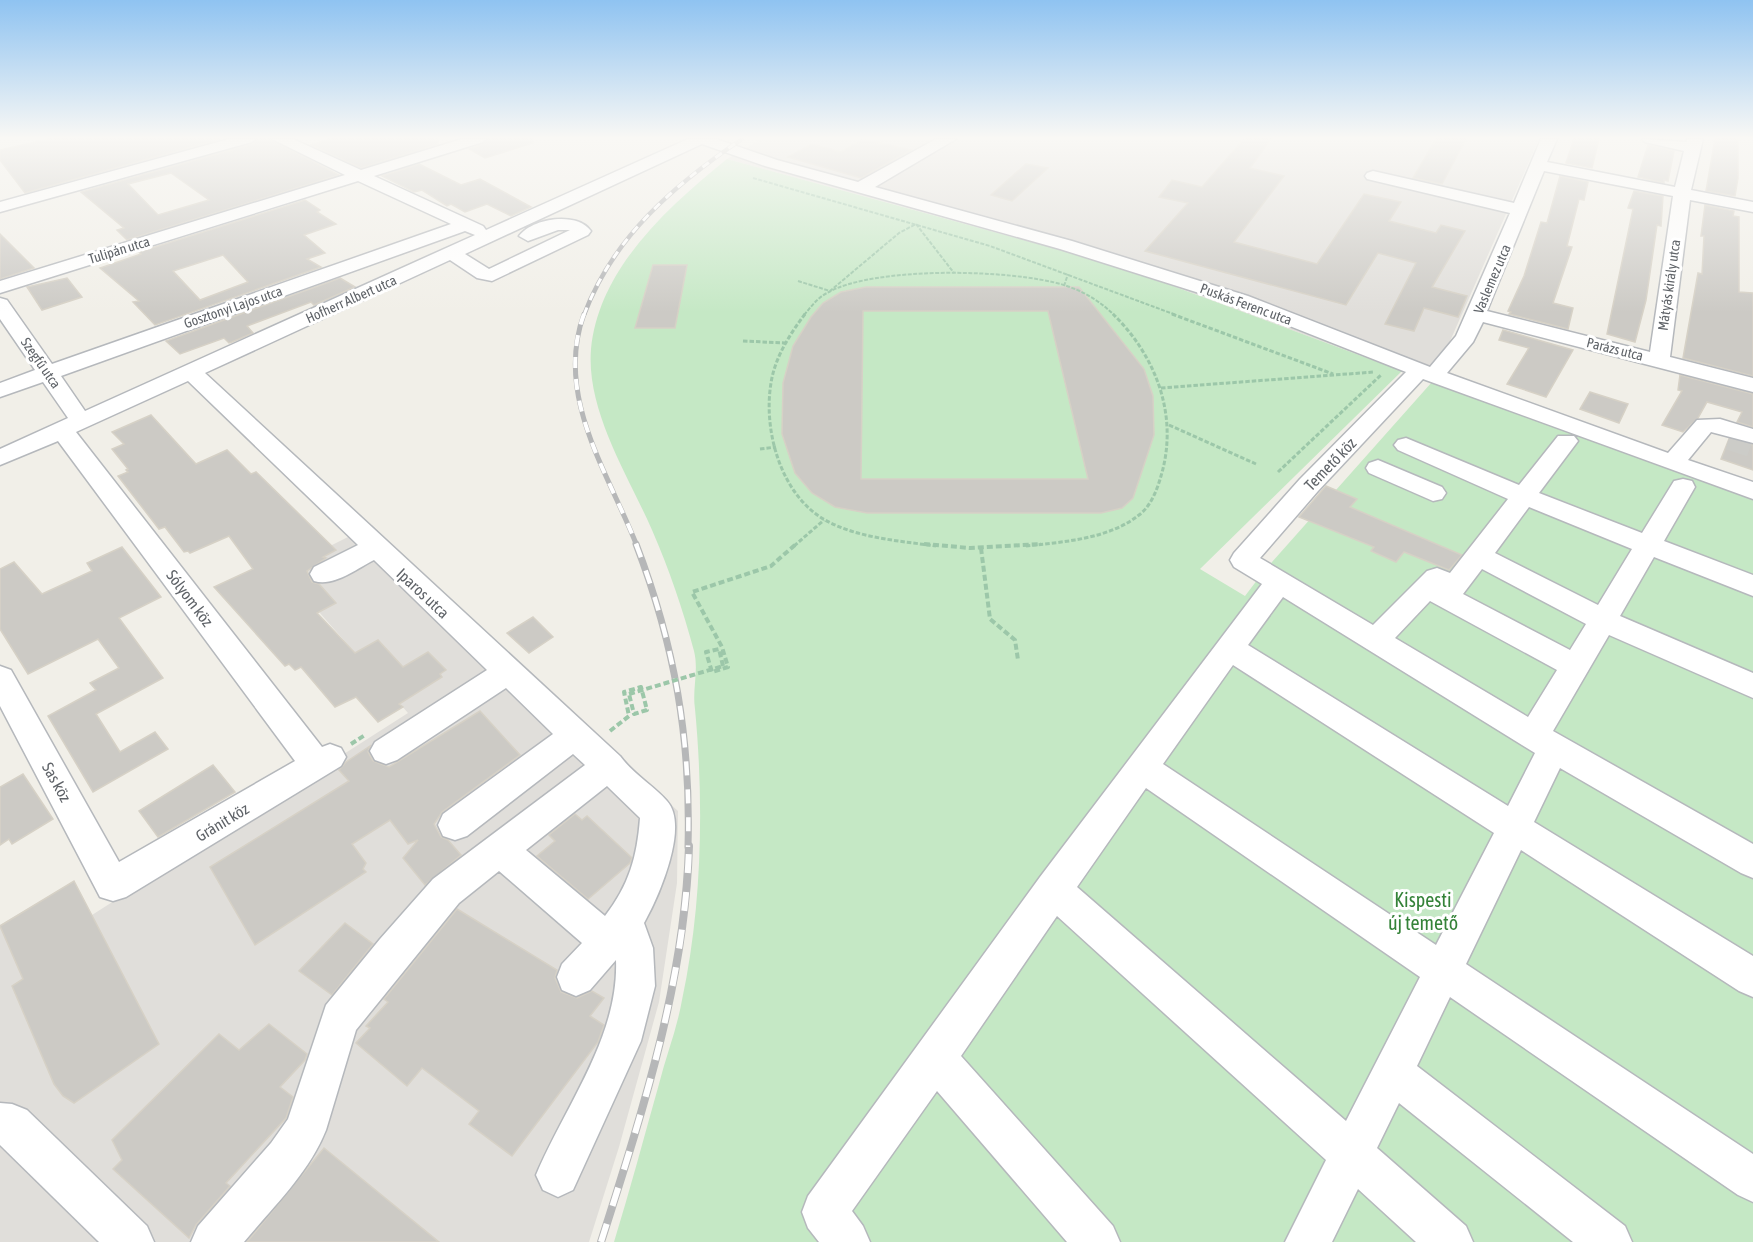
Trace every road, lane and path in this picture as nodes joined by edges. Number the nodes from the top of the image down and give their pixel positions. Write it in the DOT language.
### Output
graph roads {
  1 [pos="36,197"];
  2 [pos="291,197"];
  3 [pos="405,197"];
  4 [pos="574,197"];
  5 [pos="820,197"];
  6 [pos="892,197"];
  7 [pos="1464,197"];
  8 [pos="1526,197"];
  9 [pos="1682,197"];
  10 [pos="1698,197"];
  11 [pos="0,207"];
  12 [pos="1753,207"];
  13 [pos="1521,210"];
  14 [pos="916,224"];
  15 [pos="466,225"];
  16 [pos="489,236"];
  17 [pos="451,253"];
  18 [pos="469,264"];
  19 [pos="954,274"];
  20 [pos="1068,274"];
  21 [pos="798,281"];
  22 [pos="1064,286"];
  23 [pos="0,287"];
  24 [pos="830,291"];
  25 [pos="0,304"];
  26 [pos="1477,314"];
  27 [pos="743,341"];
  28 [pos="785,343"];
  29 [pos="1659,360"];
  30 [pos="191,371"];
  31 [pos="48,373"];
  32 [pos="1426,373"];
  33 [pos="1333,374"];
  34 [pos="1753,385"];
  35 [pos="1161,388"];
  36 [pos="0,390"];
  37 [pos="1169,425"];
  38 [pos="72,426"];
  39 [pos="1700,429"];
  40 [pos="1753,436"];
  41 [pos="1729,438"];
  42 [pos="1566,441"];
  43 [pos="776,447"];
  44 [pos="760,449"];
  45 [pos="0,458"];
  46 [pos="1256,464"];
  47 [pos="1679,466"];
  48 [pos="1278,472"];
  49 [pos="1753,472"];
  50 [pos="1753,491"];
  51 [pos="1433,493"];
  52 [pos="1524,496"];
  53 [pos="824,520"];
  54 [pos="1648,544"];
  55 [pos="375,548"];
  56 [pos="981,548"];
  57 [pos="1479,556"];
  58 [pos="324,574"];
  59 [pos="1278,583"];
  60 [pos="1753,586"];
  61 [pos="1427,588"];
  62 [pos="1603,620"];
  63 [pos="1376,639"];
  64 [pos="1229,648"];
  65 [pos="1018,660"];
  66 [pos="1575,666"];
  67 [pos="508,672"];
  68 [pos="0,678"];
  69 [pos="1753,686"];
  70 [pos="629,716"];
  71 [pos="575,735"];
  72 [pos="1544,741"];
  73 [pos="386,751"];
  74 [pos="324,761"];
  75 [pos="609,766"];
  76 [pos="1141,767"];
  77 [pos="455,825"];
  78 [pos="1515,828"];
  79 [pos="500,850"];
  80 [pos="1753,862"];
  81 [pos="113,885"];
  82 [pos="1053,889"];
  83 [pos="616,931"];
  84 [pos="1443,972"];
  85 [pos="576,977"];
  86 [pos="1753,978"];
  87 [pos="936,1059"];
  88 [pos="1393,1073"];
  89 [pos="0,1124"];
  90 [pos="1351,1156"];
  91 [pos="558,1175"];
  92 [pos="1753,1180"];
  93 [pos="131,1242"];
  94 [pos="214,1242"];
  95 [pos="847,1242"];
  96 [pos="1097,1242"];
  97 [pos="1308,1242"];
  98 [pos="1450,1242"];
  99 [pos="1609,1242"];
  1 -- 11 [label="street"];
  2 -- 23 [label="street, Tulipán utca"];
  3 -- 15 [label="street"];
  4 -- 16 [label="street, Hofherr Albert utca"];
  5 -- 14 [label="path"];
  6 -- 32 [label="street, Puskás Ferenc utca"];
  7 -- 13 [label="street"];
  8 -- 13 [label="street, Vaslemez utca"];
  9 -- 29 [label="street, Mátyás király utca"];
  10 -- 12 [label="street"];
  13 -- 26 [label="street, Vaslemez utca"];
  14 -- 19 [label="path"];
  14 -- 20 [label="path"];
  14 -- 24 [label="path"];
  15 -- 16 [label="street"];
  15 -- 31 [label="street, Gosztonyi Lajos utca"];
  16 -- 17 [label="street, Hofherr Albert utca"];
  17 -- 18 [label="street"];
  17 -- 30 [label="street, Hofherr Albert utca"];
  18 -- 18 [label="street"];
  19 -- 22 [label="path"];
  19 -- 24 [label="path"];
  20 -- 22 [label="path"];
  20 -- 33 [label="path"];
  21 -- 24 [label="path"];
  22 -- 35 [label="path"];
  24 -- 28 [label="path"];
  25 -- 31 [label="street, Szegfű utca"];
  26 -- 29 [label="street, Parázs utca"];
  26 -- 32 [label="street, Vaslemez utca"];
  27 -- 28 [label="path"];
  28 -- 43 [label="path"];
  29 -- 34 [label="street, Parázs utca"];
  30 -- 38 [label="street, Hofherr Albert utca"];
  30 -- 55 [label="street, Iparos utca"];
  31 -- 36 [label="street, Gosztonyi Lajos utca"];
  31 -- 38 [label="street, Szegfű utca"];
  32 -- 47 [label="street, Puskás Ferenc utca"];
  32 -- 59 [label="street, Temető köz"];
  33 -- 35 [label="path"];
  33 -- 48 [label="path"];
  35 -- 37 [label="path"];
  37 -- 46 [label="path"];
  37 -- 56 [label="path"];
  38 -- 45 [label="street, Hofherr Albert utca"];
  38 -- 74 [label="street, Sólyom köz"];
  39 -- 40 [label="street"];
  39 -- 41 [label="street"];
  39 -- 47 [label="street"];
  42 -- 52 [label="street"];
  43 -- 44 [label="path"];
  43 -- 53 [label="path"];
  47 -- 49 [label="street"];
  47 -- 50 [label="street, Puskás Ferenc utca"];
  47 -- 54 [label="street"];
  51 -- 52 [label="street"];
  52 -- 54 [label="street"];
  52 -- 57 [label="street"];
  53 -- 56 [label="path"];
  53 -- 70 [label="path, bridge"];
  54 -- 60 [label="street"];
  54 -- 62 [label="street"];
  55 -- 58 [label="street"];
  55 -- 67 [label="street, Iparos utca"];
  56 -- 65 [label="path"];
  57 -- 61 [label="street"];
  57 -- 62 [label="street"];
  59 -- 63 [label="street"];
  59 -- 64 [label="street"];
  61 -- 63 [label="street"];
  61 -- 66 [label="street"];
  62 -- 66 [label="street"];
  62 -- 69 [label="street"];
  63 -- 72 [label="street"];
  64 -- 76 [label="street"];
  64 -- 78 [label="street"];
  66 -- 72 [label="street"];
  67 -- 71 [label="street, Iparos utca"];
  67 -- 73 [label="street"];
  68 -- 81 [label="street, Sas köz"];
  71 -- 75 [label="street, Iparos utca"];
  71 -- 77 [label="street"];
  72 -- 78 [label="street"];
  72 -- 80 [label="street"];
  74 -- 81 [label="street, Gránit köz"];
  75 -- 79 [label="street"];
  75 -- 83 [label="street, Iparos utca"];
  76 -- 82 [label="street"];
  76 -- 84 [label="street"];
  78 -- 84 [label="street"];
  78 -- 86 [label="street"];
  79 -- 83 [label="street"];
  79 -- 94 [label="street"];
  82 -- 87 [label="street"];
  82 -- 90 [label="street"];
  83 -- 85 [label="street"];
  83 -- 91 [label="street"];
  84 -- 88 [label="street"];
  84 -- 92 [label="street"];
  87 -- 95 [label="street"];
  87 -- 96 [label="street"];
  88 -- 90 [label="street"];
  88 -- 99 [label="street"];
  89 -- 93 [label="street"];
  90 -- 97 [label="street"];
  90 -- 98 [label="street"];
}
